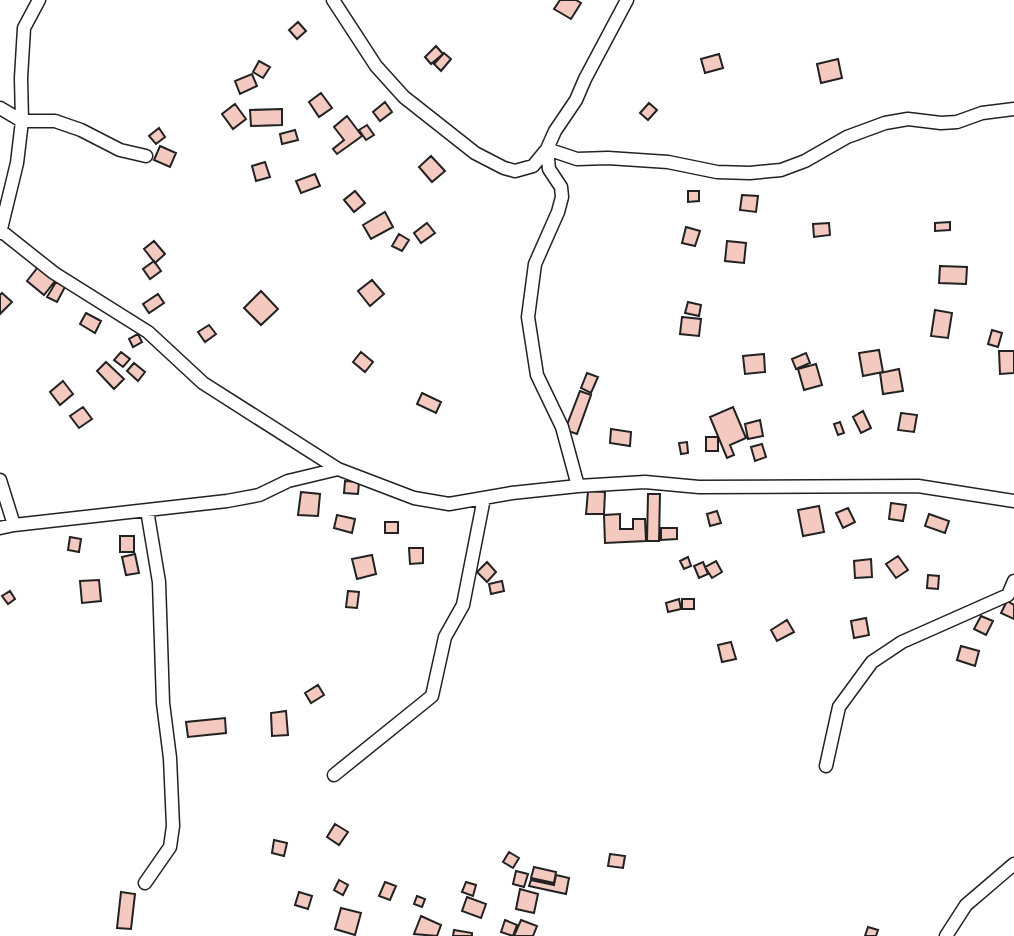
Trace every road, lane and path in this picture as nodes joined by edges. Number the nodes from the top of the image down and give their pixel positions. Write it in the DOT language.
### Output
graph roads {
  1 [pos="39,0"];
  2 [pos="333,0"];
  3 [pos="627,0"];
  4 [pos="0,108"];
  5 [pos="1014,110"];
  6 [pos="22,121"];
  7 [pos="548,149"];
  8 [pos="146,156"];
  9 [pos="1,232"];
  10 [pos="338,470"];
  11 [pos="0,480"];
  12 [pos="578,486"];
  13 [pos="484,498"];
  14 [pos="1014,501"];
  15 [pos="147,510"];
  16 [pos="14,525"];
  17 [pos="0,528"];
  18 [pos="1014,580"];
  19 [pos="826,766"];
  20 [pos="334,775"];
  21 [pos="1014,864"];
  22 [pos="145,883"];
  23 [pos="946,936"];
  1 -- 6 [label="street"];
  2 -- 7 [label="street"];
  3 -- 7 [label="street"];
  4 -- 6 [label="street"];
  5 -- 7 [label="street"];
  6 -- 8 [label="street"];
  6 -- 9 [label="street"];
  7 -- 12 [label="street"];
  9 -- 10 [label="street"];
  10 -- 13 [label="street"];
  10 -- 15 [label="street"];
  11 -- 16 [label="street"];
  12 -- 13 [label="street"];
  12 -- 14 [label="street"];
  13 -- 20 [label="street"];
  15 -- 16 [label="street"];
  15 -- 22 [label="street"];
  16 -- 17 [label="street"];
  18 -- 19 [label="street"];
  21 -- 23 [label="street"];
}
